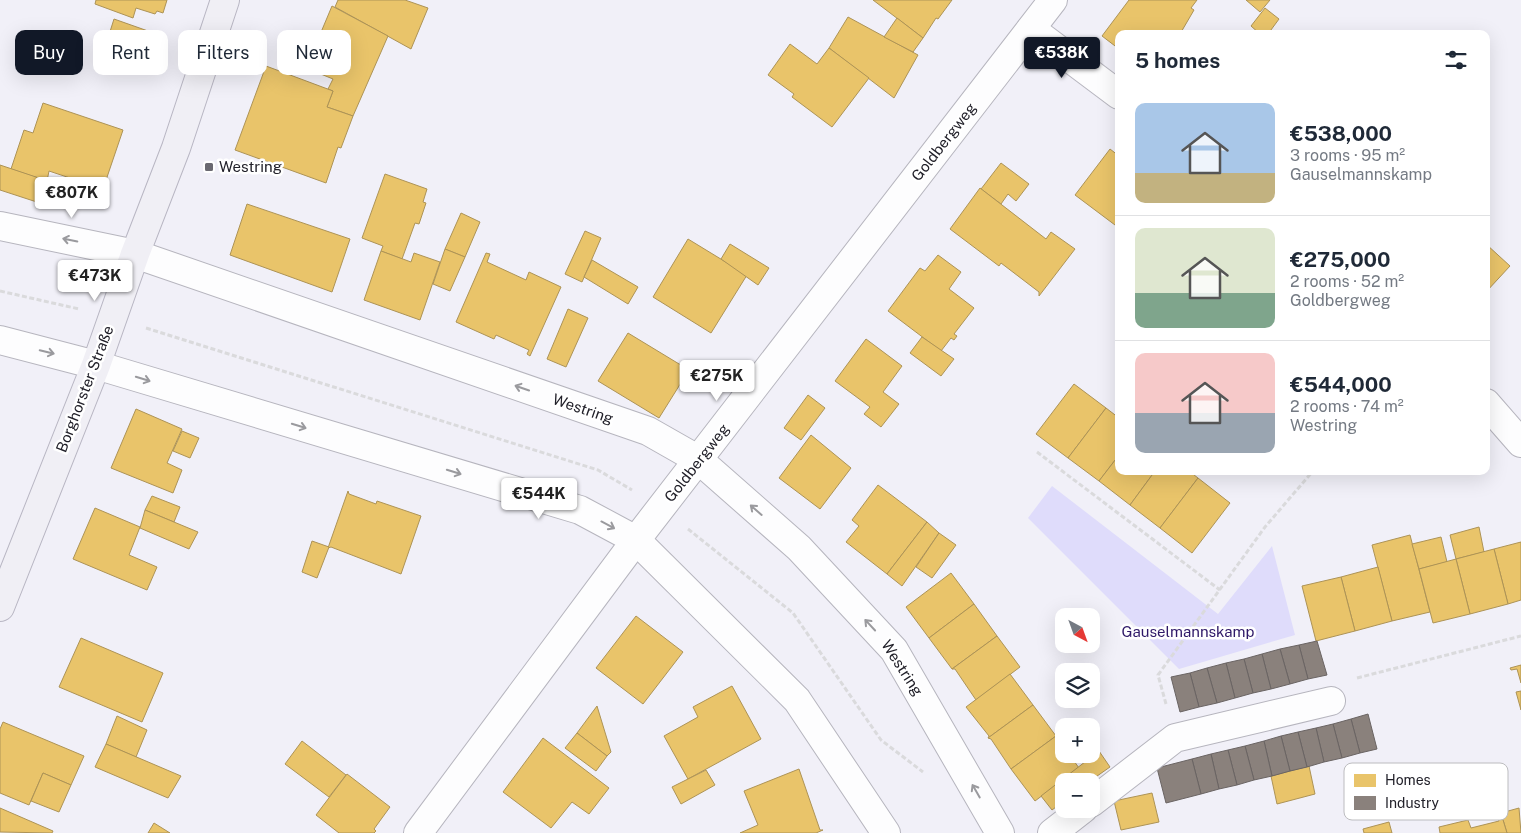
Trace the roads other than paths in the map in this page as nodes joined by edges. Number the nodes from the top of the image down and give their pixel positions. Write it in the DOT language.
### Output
graph roads {
  1 [pos="225,0"];
  2 [pos="1053,0"];
  3 [pos="1031,29"];
  4 [pos="1115,92"];
  5 [pos="0,226"];
  6 [pos="135,254"];
  7 [pos="0,340"];
  8 [pos="96,365"];
  9 [pos="1490,408"];
  10 [pos="1521,443"];
  11 [pos="699,460"];
  12 [pos="636,540"];
  13 [pos="0,607"];
  14 [pos="1330,701"];
  15 [pos="1100,796"];
  16 [pos="1072,818"];
  17 [pos="418,833"];
  18 [pos="886,833"];
  19 [pos="1000,833"];
  20 [pos="1052,833"];
  1 -- 6 [label="main road, Borghorster Straße"];
  2 -- 3 [label="street, Goldbergweg"];
  3 -- 4 [label="street"];
  3 -- 11 [label="street, Goldbergweg"];
  6 -- 5 [label="street, Westring, one-way"];
  6 -- 8 [label="main road, Borghorster Straße"];
  11 -- 6 [label="street, Westring, one-way"];
  7 -- 8 [label="street, one-way"];
  8 -- 12 [label="street, one-way"];
  8 -- 13 [label="main road, Borghorster Straße"];
  9 -- 10 [label="street"];
  11 -- 12 [label="street, Goldbergweg"];
  19 -- 11 [label="street, Westring, one-way"];
  12 -- 17 [label="street, Goldbergweg"];
  12 -- 18 [label="street"];
  14 -- 15 [label="street"];
  16 -- 20 [label="street"];
}
